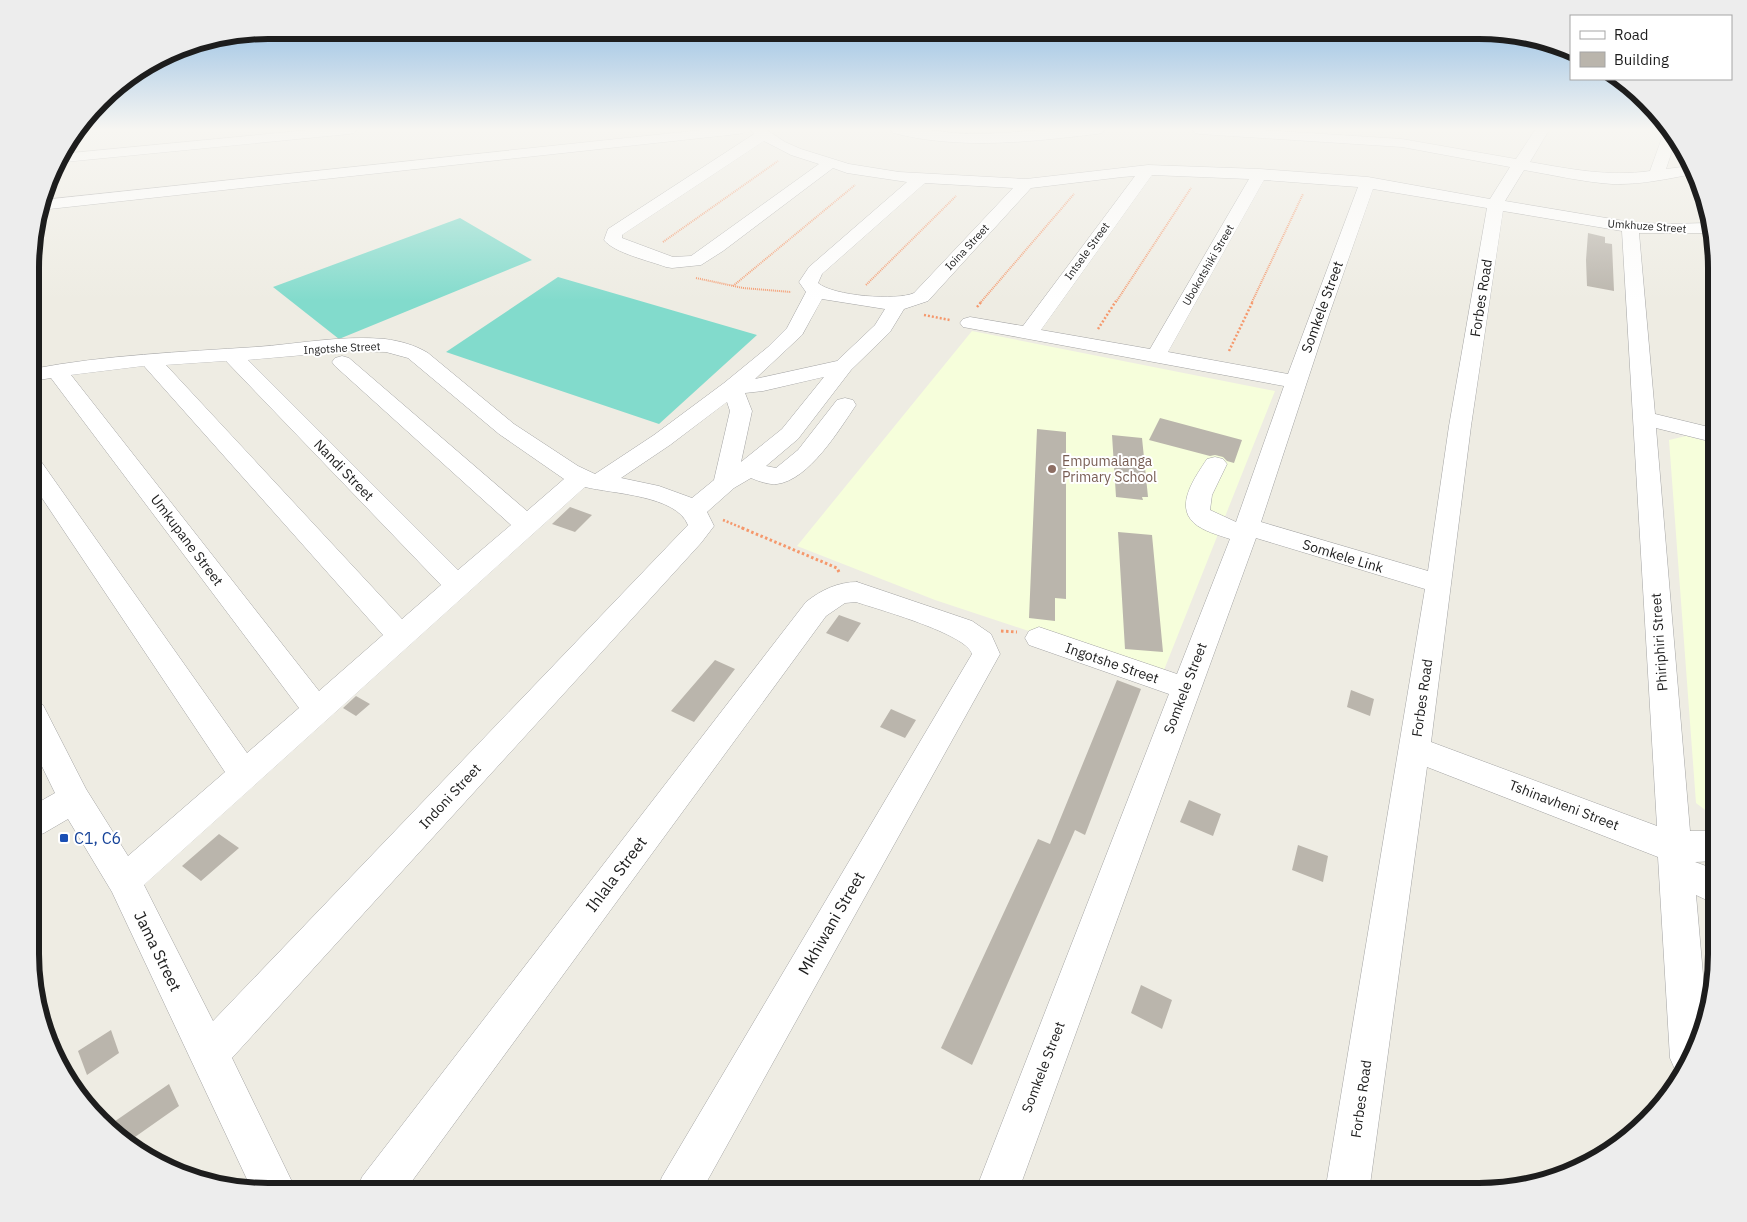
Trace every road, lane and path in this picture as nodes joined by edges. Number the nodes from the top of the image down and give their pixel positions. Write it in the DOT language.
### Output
graph roads {
  1 [pos="209,187"];
  2 [pos="680,187"];
  3 [pos="742,187"];
  4 [pos="798,187"];
  5 [pos="853,187"];
  6 [pos="911,187"];
  7 [pos="966,187"];
  8 [pos="1023,187"];
  9 [pos="1080,187"];
  10 [pos="1136,187"];
  11 [pos="1192,187"];
  12 [pos="1253,187"];
  13 [pos="1306,187"];
  14 [pos="1366,187"];
  15 [pos="1397,187"];
  16 [pos="1507,187"];
  17 [pos="48,204"];
  18 [pos="1496,204"];
  19 [pos="1630,227"];
  20 [pos="1705,230"];
  21 [pos="646,254"];
  22 [pos="680,264"];
  23 [pos="813,284"];
  24 [pos="733,286"];
  25 [pos="852,298"];
  26 [pos="901,303"];
  27 [pos="966,323"];
  28 [pos="1028,334"];
  29 [pos="1088,344"];
  30 [pos="231,354"];
  31 [pos="1156,356"];
  32 [pos="150,360"];
  33 [pos="342,362"];
  34 [pos="844,366"];
  35 [pos="1222,368"];
  36 [pos="44,372"];
  37 [pos="1296,382"];
  38 [pos="732,388"];
  39 [pos="845,405"];
  40 [pos="1643,418"];
  41 [pos="1708,434"];
  42 [pos="1215,464"];
  43 [pos="749,468"];
  44 [pos="39,474"];
  45 [pos="590,480"];
  46 [pos="725,483"];
  47 [pos="695,521"];
  48 [pos="527,525"];
  49 [pos="1246,531"];
  50 [pos="1439,584"];
  51 [pos="458,586"];
  52 [pos="861,594"];
  53 [pos="401,636"];
  54 [pos="1039,638"];
  55 [pos="980,644"];
  56 [pos="1185,688"];
  57 [pos="317,710"];
  58 [pos="39,728"];
  59 [pos="1414,749"];
  60 [pos="244,775"];
  61 [pos="74,799"];
  62 [pos="39,819"];
  63 [pos="1708,849"];
  64 [pos="1675,859"];
  65 [pos="124,881"];
  66 [pos="1708,884"];
  67 [pos="1689,1046"];
  68 [pos="208,1055"];
  69 [pos="272,1183"];
  70 [pos="384,1183"];
  71 [pos="682,1183"];
  72 [pos="999,1183"];
  73 [pos="1348,1183"];
  1 -- 17 [label="street"];
  2 -- 21 [label="street"];
  3 -- 21 [label="path"];
  4 -- 22 [label="street"];
  5 -- 24 [label="path"];
  6 -- 23 [label="street"];
  7 -- 25 [label="path"];
  8 -- 26 [label="street, Ioina Street"];
  9 -- 27 [label="path"];
  10 -- 28 [label="street, Intsele Street"];
  11 -- 29 [label="path"];
  12 -- 31 [label="street, Ubokotshiki Street"];
  13 -- 35 [label="path"];
  14 -- 37 [label="street, Somkele Street"];
  15 -- 18 [label="street, Umkhuze Street"];
  16 -- 18 [label="street"];
  18 -- 19 [label="street, Umkhuze Street"];
  18 -- 50 [label="street, Forbes Road"];
  19 -- 20 [label="street, Umkhuze Street"];
  19 -- 40 [label="street, Phiriphiri Street"];
  21 -- 22 [label="street"];
  22 -- 24 [label="path"];
  23 -- 24 [label="path"];
  23 -- 25 [label="street"];
  23 -- 38 [label="street"];
  25 -- 26 [label="street"];
  26 -- 27 [label="path"];
  26 -- 34 [label="street, Indoni Street"];
  27 -- 28 [label="street"];
  28 -- 29 [label="street"];
  29 -- 31 [label="street"];
  30 -- 32 [label="street, Ingotshe Street"];
  30 -- 45 [label="street, Ingotshe Street"];
  30 -- 51 [label="street, Nandi Street"];
  31 -- 35 [label="street"];
  32 -- 36 [label="street, Ingotshe Street"];
  32 -- 53 [label="street"];
  33 -- 48 [label="street"];
  34 -- 38 [label="street"];
  34 -- 43 [label="street, Indoni Street"];
  35 -- 37 [label="street"];
  36 -- 57 [label="street, Umkupane Street"];
  37 -- 49 [label="street, Somkele Street"];
  38 -- 45 [label="street"];
  38 -- 46 [label="street"];
  39 -- 43 [label="street"];
  40 -- 41 [label="street"];
  40 -- 64 [label="street, Phiriphiri Street"];
  42 -- 49 [label="street, Somkele Link"];
  43 -- 46 [label="street, Indoni Street"];
  44 -- 60 [label="street"];
  45 -- 47 [label="street, Ingotshe Street"];
  45 -- 48 [label="street"];
  46 -- 47 [label="street, Indoni Street"];
  47 -- 52 [label="path"];
  47 -- 68 [label="street, Indoni Street"];
  48 -- 51 [label="street"];
  49 -- 50 [label="street, Somkele Link"];
  49 -- 56 [label="street, Somkele Street"];
  50 -- 59 [label="street, Forbes Road"];
  51 -- 53 [label="street"];
  52 -- 55 [label="street"];
  52 -- 70 [label="street, Ihlala Street"];
  53 -- 57 [label="street"];
  54 -- 55 [label="path"];
  54 -- 56 [label="street, Ingotshe Street"];
  55 -- 71 [label="street, Mkhiwani Street"];
  56 -- 72 [label="street, Somkele Street"];
  57 -- 60 [label="street"];
  58 -- 61 [label="street, Jama Street"];
  59 -- 64 [label="street, Tshinavheni Street"];
  59 -- 73 [label="street, Forbes Road"];
  60 -- 65 [label="street"];
  61 -- 62 [label="street"];
  61 -- 65 [label="street, Jama Street"];
  63 -- 64 [label="street, Tshinavheni Street"];
  64 -- 66 [label="street"];
  64 -- 67 [label="street, Phiriphiri Street"];
  65 -- 68 [label="street, Jama Street"];
  68 -- 69 [label="street, Jama Street"];
}
